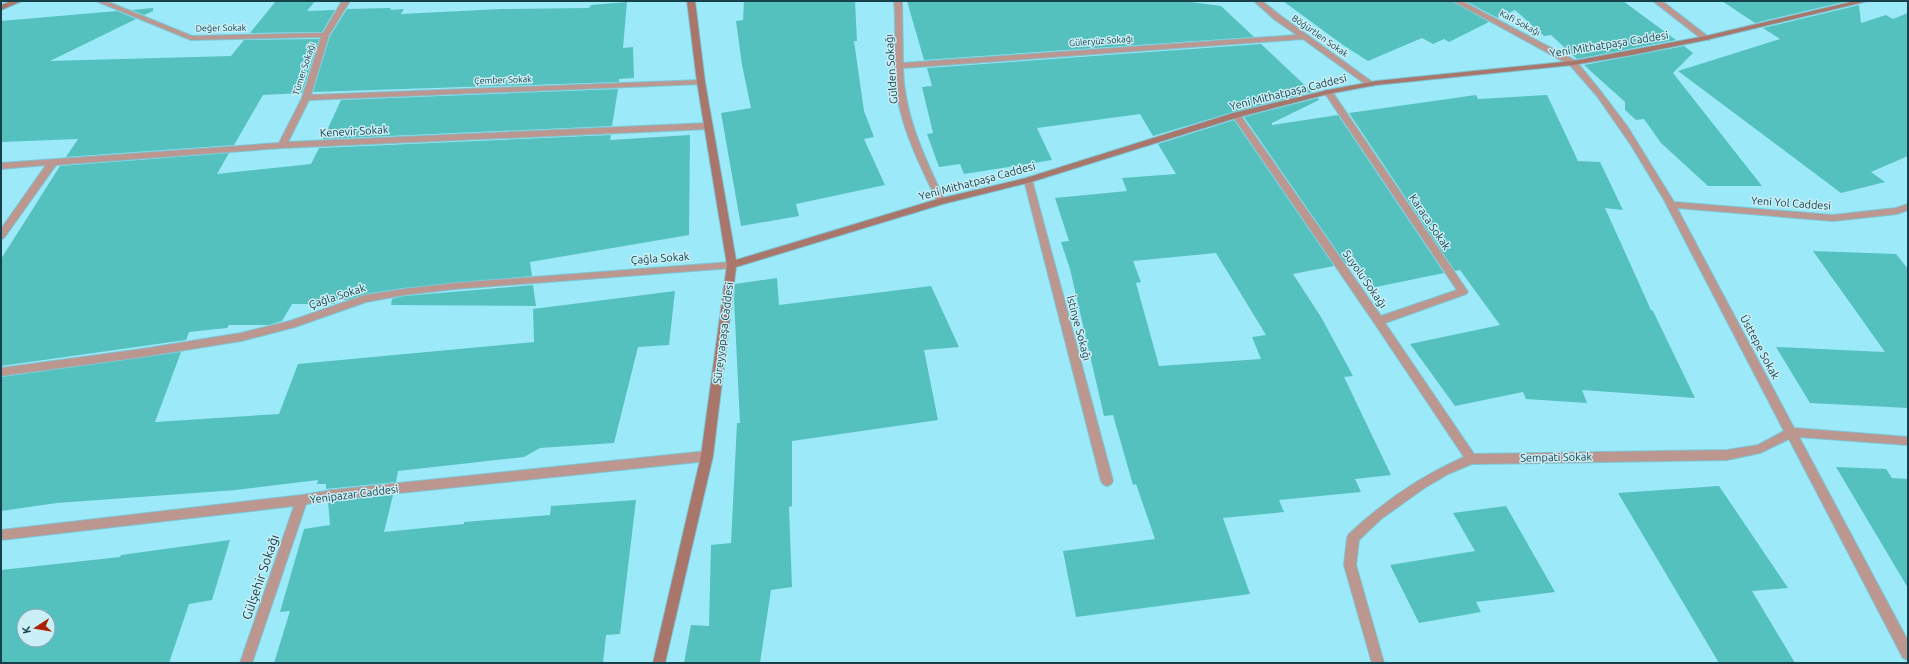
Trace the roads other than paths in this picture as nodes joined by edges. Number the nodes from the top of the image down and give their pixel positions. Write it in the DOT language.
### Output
graph roads {
  1 [pos="18,1"];
  2 [pos="100,1"];
  3 [pos="346,1"];
  4 [pos="691,1"];
  5 [pos="898,1"];
  6 [pos="1258,1"];
  7 [pos="1457,1"];
  8 [pos="1657,1"];
  9 [pos="1864,1"];
  10 [pos="1,8"];
  11 [pos="325,35"];
  12 [pos="1304,37"];
  13 [pos="1706,38"];
  14 [pos="1573,63"];
  15 [pos="900,66"];
  16 [pos="701,82"];
  17 [pos="1371,84"];
  18 [pos="1328,92"];
  19 [pos="306,98"];
  20 [pos="1236,115"];
  21 [pos="709,126"];
  22 [pos="282,145"];
  23 [pos="53,162"];
  24 [pos="1,166"];
  25 [pos="1028,180"];
  26 [pos="941,201"];
  27 [pos="1671,205"];
  28 [pos="1908,207"];
  29 [pos="1,236"];
  30 [pos="732,265"];
  31 [pos="1379,321"];
  32 [pos="1,372"];
  33 [pos="1792,432"];
  34 [pos="1908,441"];
  35 [pos="707,456"];
  36 [pos="1471,458"];
  37 [pos="1107,481"];
  38 [pos="302,500"];
  39 [pos="1,535"];
  40 [pos="1908,654"];
  41 [pos="246,663"];
  42 [pos="659,663"];
  43 [pos="1378,663"];
  1 -- 10 [label="street"];
  2 -- 11 [label="street, Değer Sokak"];
  3 -- 11 [label="street, Tümer Sokağı"];
  4 -- 16 [label="street, Süreyyapaşa Caddesi"];
  5 -- 15 [label="street, Gülden Sokağı"];
  6 -- 12 [label="street, Böğürtlen Sokak"];
  7 -- 14 [label="street, Kafi Sokağı"];
  8 -- 13 [label="street"];
  9 -- 13 [label="street, Yeni Mithatpaşa Caddesi"];
  11 -- 19 [label="street, Tümer Sokağı"];
  12 -- 15 [label="street, Güleryüz Sokağı"];
  12 -- 17 [label="street, Böğürtlen Sokak"];
  13 -- 14 [label="street, Yeni Mithatpaşa Caddesi"];
  14 -- 17 [label="street, Yeni Mithatpaşa Caddesi"];
  14 -- 27 [label="street, Üsttepe Sokak"];
  15 -- 26 [label="street, Gülden Sokağı"];
  16 -- 19 [label="street, Çember Sokak"];
  16 -- 21 [label="street, Süreyyapaşa Caddesi"];
  17 -- 18 [label="street, Yeni Mithatpaşa Caddesi"];
  18 -- 20 [label="street, Yeni Mithatpaşa Caddesi"];
  18 -- 31 [label="street, Karaca Sokak"];
  19 -- 22 [label="street, Tümer Sokağı"];
  20 -- 25 [label="street, Yeni Mithatpaşa Caddesi"];
  20 -- 31 [label="street, Suyolu Sokağı"];
  21 -- 22 [label="street, Kenevir Sokak"];
  21 -- 30 [label="street, Süreyyapaşa Caddesi"];
  22 -- 23 [label="street, Kenevir Sokak"];
  23 -- 24 [label="street, Kenevir Sokak"];
  23 -- 29 [label="street"];
  25 -- 26 [label="street, Yeni Mithatpaşa Caddesi"];
  25 -- 37 [label="street, İstinye Sokağı"];
  26 -- 30 [label="street, Yeni Mithatpaşa Caddesi"];
  27 -- 28 [label="street, Yeni Yol Caddesi"];
  27 -- 33 [label="street, Üsttepe Sokak"];
  30 -- 32 [label="street, Çağla Sokak"];
  30 -- 35 [label="street, Süreyyapaşa Caddesi"];
  31 -- 36 [label="street, Suyolu Sokağı"];
  33 -- 34 [label="street"];
  33 -- 36 [label="street, Sempati Sokak"];
  33 -- 40 [label="street, Üsttepe Sokak"];
  35 -- 38 [label="street, Yenipazar Caddesi"];
  35 -- 42 [label="street, Süreyyapaşa Caddesi"];
  36 -- 43 [label="street, Sempati Sokak"];
  38 -- 39 [label="street, Yenipazar Caddesi"];
  38 -- 41 [label="street, Gülşehir Sokağı"];
}
